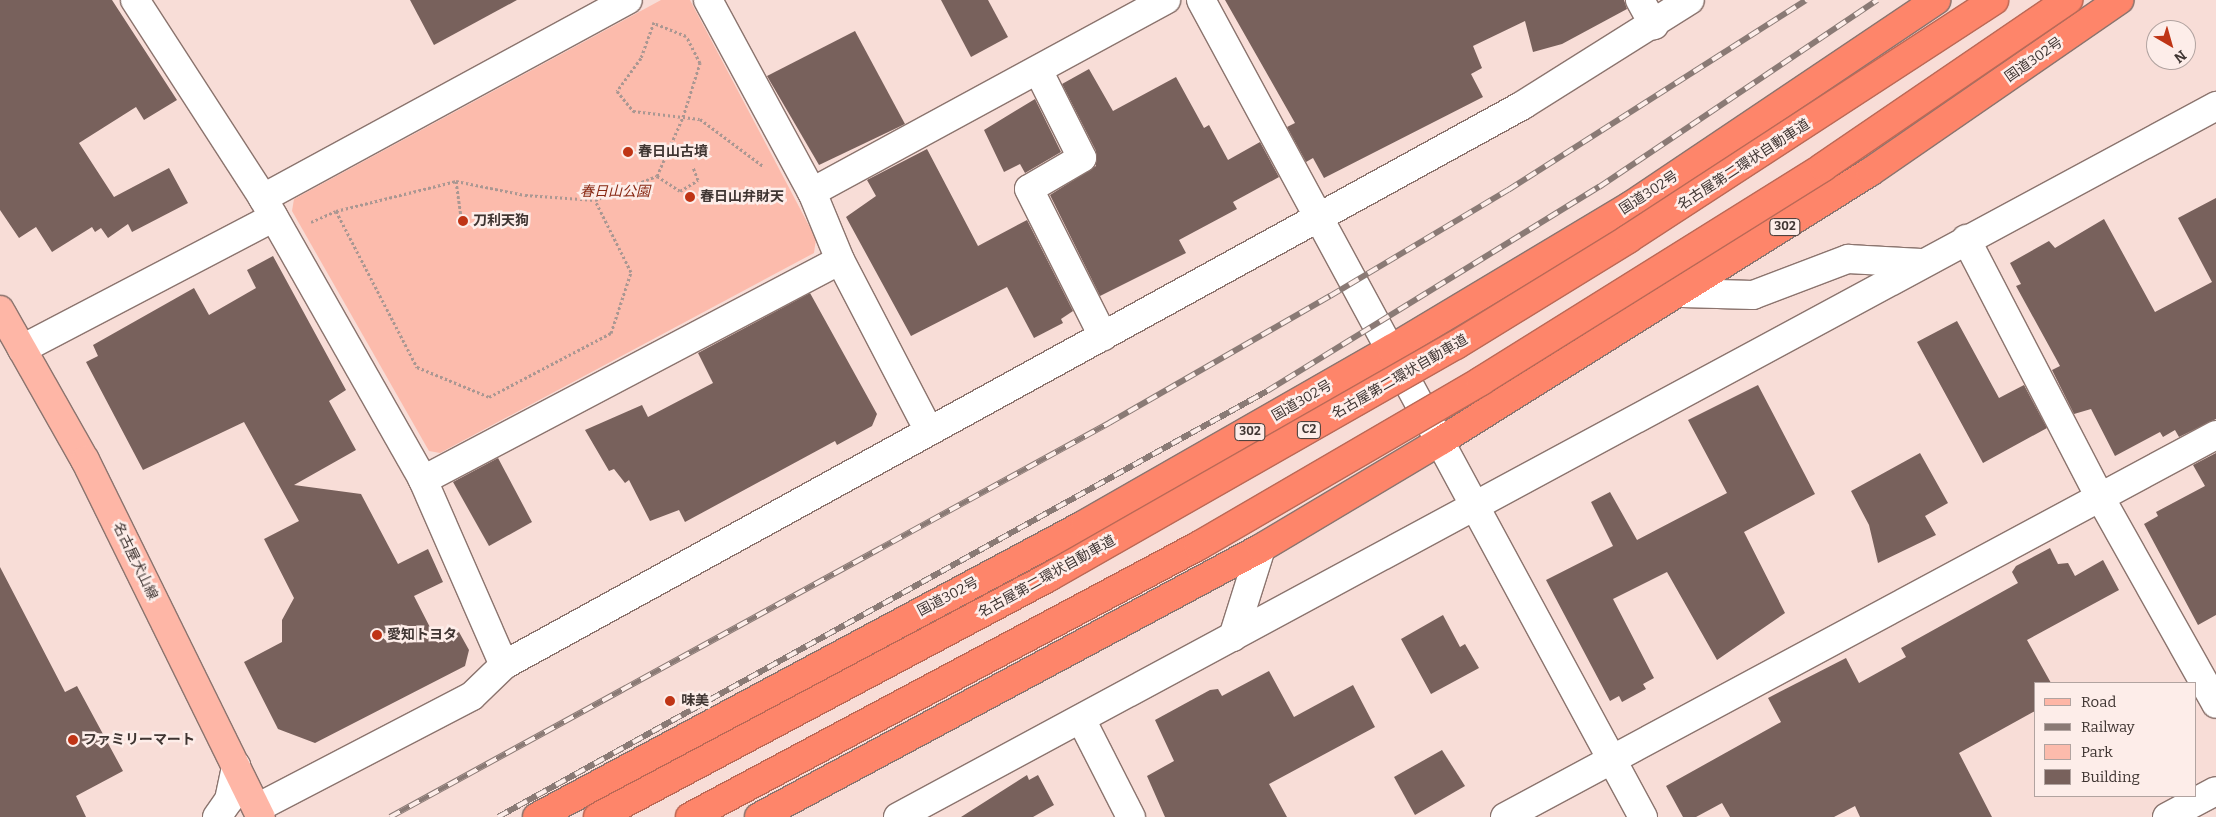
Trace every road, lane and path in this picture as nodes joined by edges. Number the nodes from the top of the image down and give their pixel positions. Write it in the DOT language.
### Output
graph roads {
  1 [pos="135,0"];
  2 [pos="628,0"];
  3 [pos="708,0"];
  4 [pos="1166,0"];
  5 [pos="1201,0"];
  6 [pos="1640,0"];
  7 [pos="1690,0"];
  8 [pos="1936,0"];
  9 [pos="1994,0"];
  10 [pos="2068,0"];
  11 [pos="2119,0"];
  12 [pos="650,16"];
  13 [pos="654,23"];
  14 [pos="1654,25"];
  15 [pos="1038,70"];
  16 [pos="2216,106"];
  17 [pos="684,118"];
  18 [pos="768,164"];
  19 [pos="693,168"];
  20 [pos="657,176"];
  21 [pos="456,181"];
  22 [pos="812,192"];
  23 [pos="595,200"];
  24 [pos="269,207"];
  25 [pos="336,211"];
  26 [pos="461,215"];
  27 [pos="1319,218"];
  28 [pos="301,227"];
  29 [pos="1966,239"];
  30 [pos="840,260"];
  31 [pos="1922,263"];
  32 [pos="1682,293"];
  33 [pos="0,310"];
  34 [pos="1103,336"];
  35 [pos="22,349"];
  36 [pos="1391,350"];
  37 [pos="929,431"];
  38 [pos="2216,435"];
  39 [pos="1442,440"];
  40 [pos="423,480"];
  41 [pos="2100,497"];
  42 [pos="1476,506"];
  43 [pos="1261,548"];
  44 [pos="1233,637"];
  45 [pos="504,666"];
  46 [pos="2216,704"];
  47 [pos="1081,720"];
  48 [pos="1612,760"];
  49 [pos="236,766"];
  50 [pos="2216,791"];
  51 [pos="259,812"];
  52 [pos="217,817"];
  53 [pos="537,817"];
  54 [pos="598,817"];
  55 [pos="690,817"];
  56 [pos="759,817"];
  57 [pos="898,817"];
  58 [pos="1131,817"];
  59 [pos="1505,817"];
  60 [pos="1643,817"];
  61 [pos="2167,817"];
  1 -- 24 [label="street"];
  2 -- 24 [label="street"];
  3 -- 22 [label="street"];
  4 -- 15 [label="street"];
  5 -- 27 [label="street"];
  6 -- 14 [label="street"];
  7 -- 14 [label="street"];
  8 -- 36 [label="highway, 国道302号 / 302"];
  9 -- 54 [label="highway, 名古屋第二環状自動車道 / C2, bridge"];
  10 -- 55 [label="highway, bridge"];
  11 -- 32 [label="highway, 国道302号 / 302"];
  12 -- 13 [label="path"];
  13 -- 17 [label="path"];
  13 -- 17 [label="path"];
  14 -- 27 [label="street"];
  15 -- 22 [label="street"];
  15 -- 34 [label="street"];
  16 -- 29 [label="street"];
  17 -- 18 [label="path"];
  17 -- 20 [label="path"];
  19 -- 20 [label="path"];
  20 -- 23 [label="path"];
  21 -- 23 [label="path"];
  21 -- 25 [label="path"];
  21 -- 26 [label="path"];
  22 -- 30 [label="street"];
  23 -- 25 [label="path"];
  24 -- 35 [label="street"];
  24 -- 40 [label="street"];
  25 -- 28 [label="path"];
  27 -- 34 [label="street"];
  27 -- 36 [label="street"];
  29 -- 31 [label="street"];
  29 -- 41 [label="street"];
  30 -- 37 [label="street"];
  30 -- 40 [label="street"];
  31 -- 32 [label="street"];
  31 -- 42 [label="street"];
  32 -- 39 [label="highway, 国道302号 / 302"];
  33 -- 35 [label="main road, 名古屋犬山線"];
  34 -- 37 [label="street"];
  35 -- 49 [label="main road, 名古屋犬山線"];
  36 -- 39 [label="street"];
  36 -- 53 [label="highway, 国道302号 / 302"];
  37 -- 45 [label="street"];
  38 -- 41 [label="street"];
  39 -- 42 [label="street"];
  39 -- 43 [label="highway, 国道302号 / 302"];
  40 -- 45 [label="street"];
  41 -- 46 [label="street"];
  41 -- 48 [label="street"];
  42 -- 44 [label="street"];
  42 -- 48 [label="street"];
  43 -- 44 [label="street"];
  43 -- 56 [label="highway, 国道302号 / 302"];
  44 -- 47 [label="street"];
  45 -- 51 [label="street"];
  47 -- 57 [label="street"];
  47 -- 58 [label="street"];
  48 -- 59 [label="street"];
  48 -- 60 [label="street"];
  49 -- 51 [label="main road, 名古屋犬山線"];
  49 -- 52 [label="street"];
  50 -- 61 [label="street"];
}
